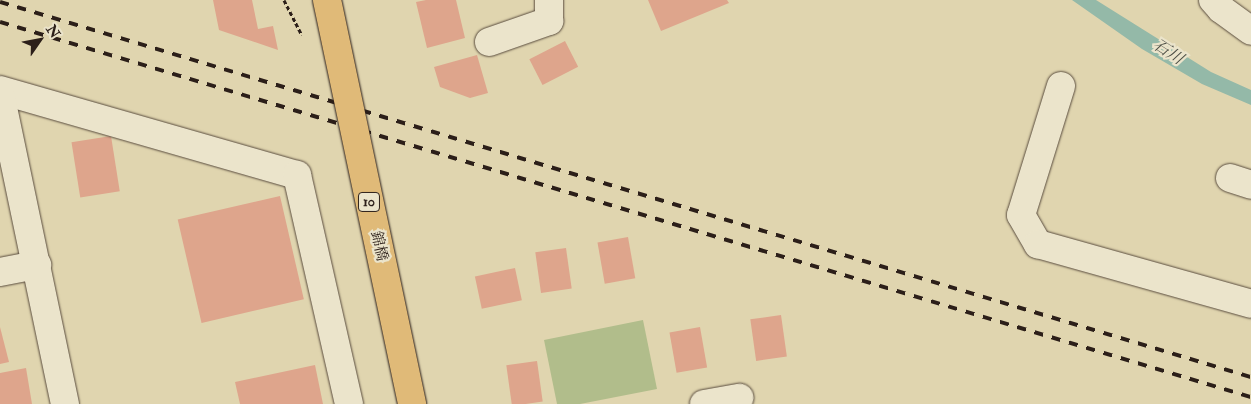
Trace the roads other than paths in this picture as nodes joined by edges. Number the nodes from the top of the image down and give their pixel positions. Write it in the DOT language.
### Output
graph roads {
  1 [pos="327,0"];
  2 [pos="549,0"];
  3 [pos="1213,0"];
  4 [pos="1251,32"];
  5 [pos="489,42"];
  6 [pos="1061,86"];
  7 [pos="0,91"];
  8 [pos="37,265"];
  9 [pos="0,272"];
  10 [pos="1251,304"];
  11 [pos="739,398"];
  12 [pos="65,404"];
  13 [pos="349,404"];
  14 [pos="412,404"];
  15 [pos="704,404"];
  1 -- 14 [label="main road, 錦橋 / 10, bridge"];
  2 -- 5 [label="street"];
  3 -- 4 [label="street"];
  6 -- 10 [label="street"];
  7 -- 8 [label="street"];
  7 -- 13 [label="street"];
  8 -- 9 [label="street"];
  8 -- 12 [label="street"];
  11 -- 15 [label="street"];
}
